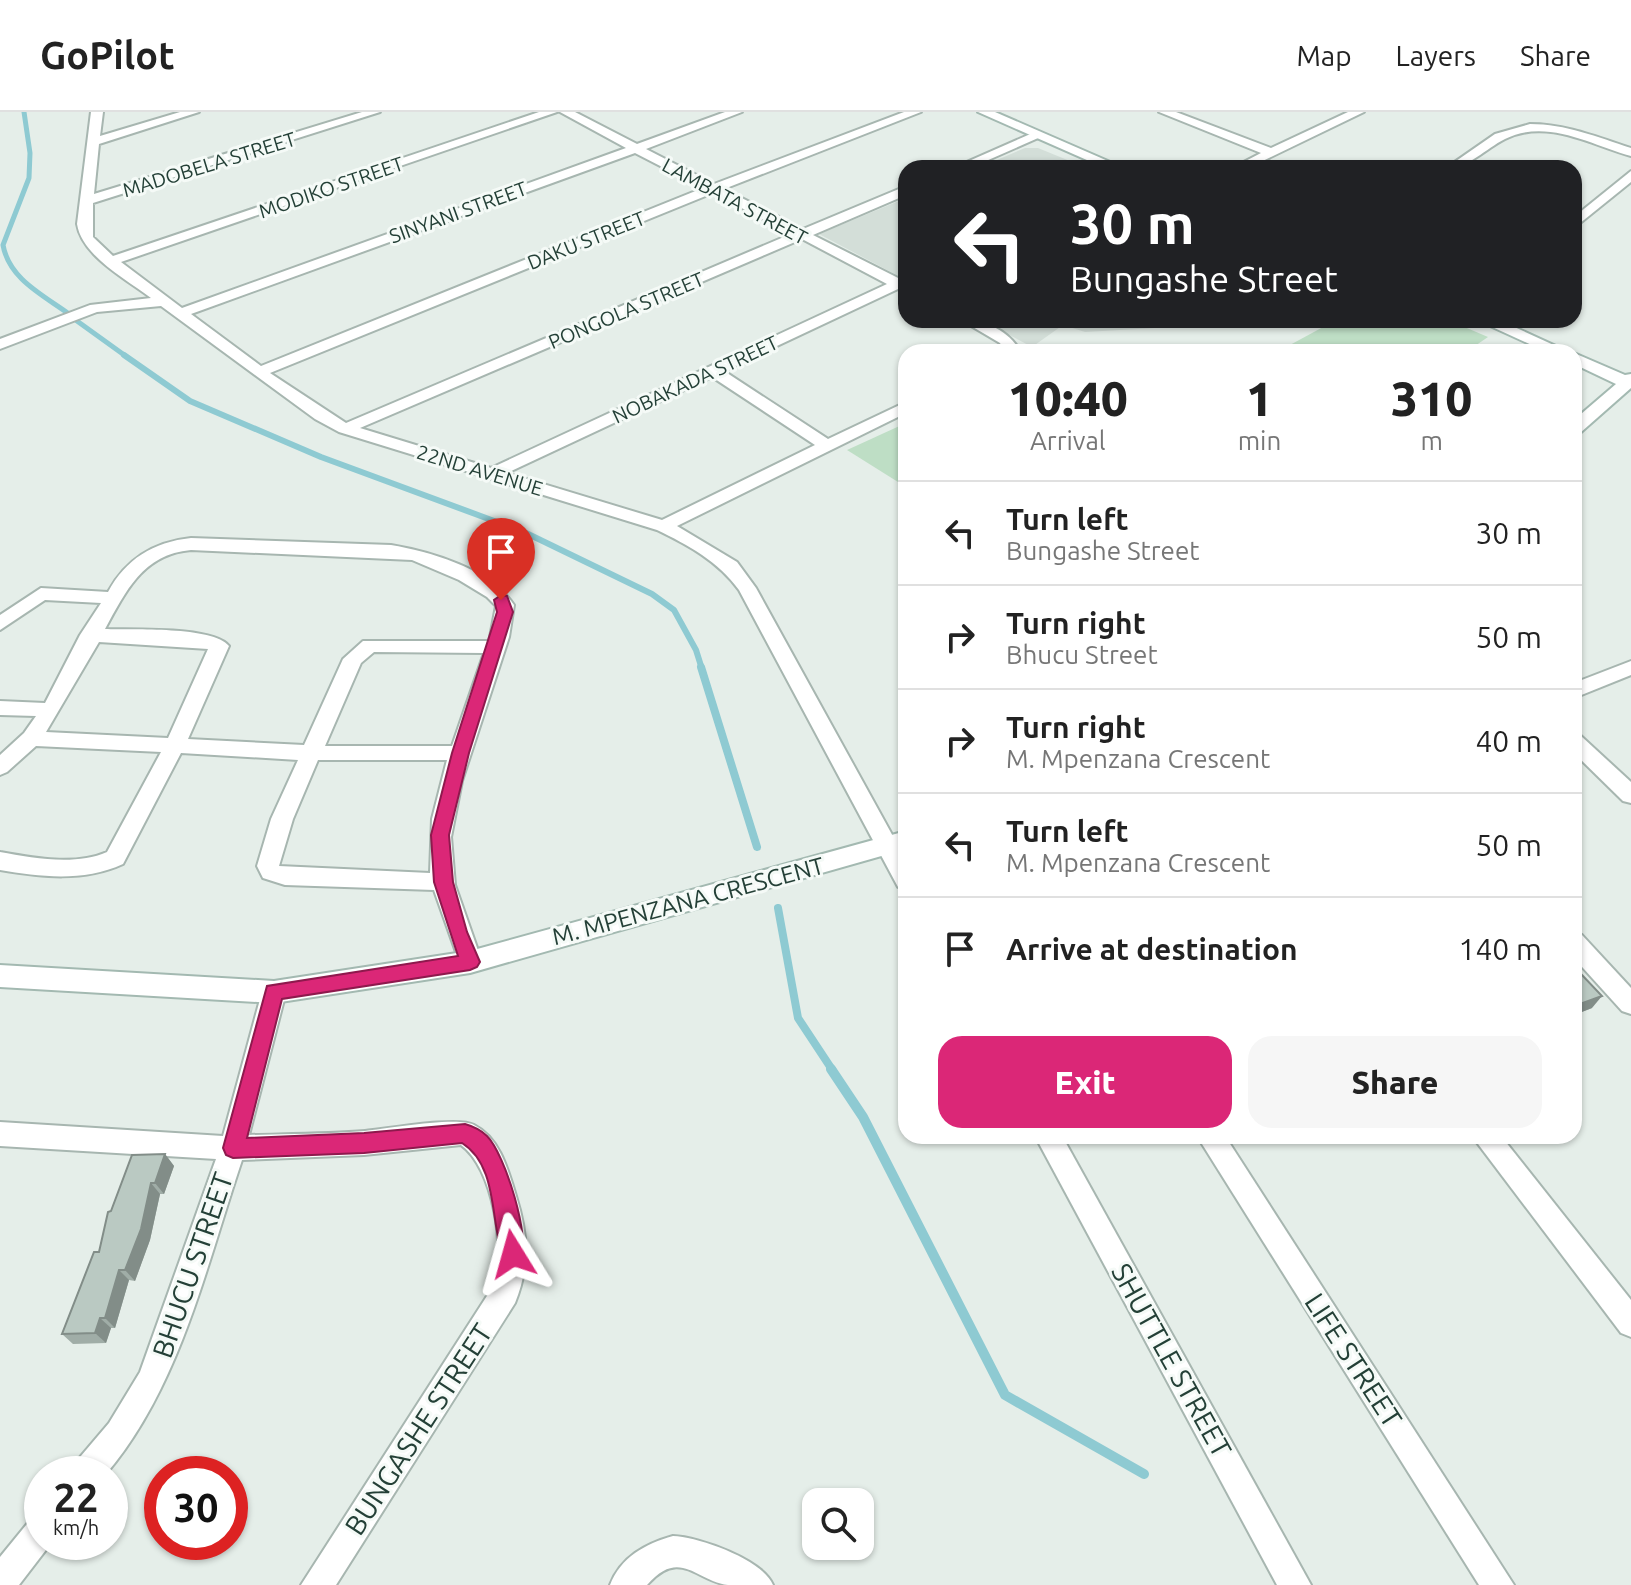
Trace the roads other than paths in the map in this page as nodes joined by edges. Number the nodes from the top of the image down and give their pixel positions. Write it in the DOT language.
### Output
graph roads {
  1 [pos="97,112"];
  2 [pos="193,112"];
  3 [pos="374,112"];
  4 [pos="551,112"];
  5 [pos="566,112"];
  6 [pos="736,112"];
  7 [pos="915,112"];
  8 [pos="984,112"];
  9 [pos="1165,112"];
  10 [pos="1358,112"];
  11 [pos="1039,135"];
  12 [pos="95,141"];
  13 [pos="634,148"];
  14 [pos="1271,152"];
  15 [pos="1631,152"];
  16 [pos="978,160"];
  17 [pos="1098,160"];
  18 [pos="1254,160"];
  19 [pos="1464,160"];
  20 [pos="1631,175"];
  21 [pos="712,189"];
  22 [pos="898,193"];
  23 [pos="89,200"];
  24 [pos="1582,217"];
  25 [pos="800,235"];
  26 [pos="111,261"];
  27 [pos="898,284"];
  28 [pos="898,288"];
  29 [pos="110,290"];
  30 [pos="165,301"];
  31 [pos="181,313"];
  32 [pos="983,328"];
  33 [pos="1504,328"];
  34 [pos="0,344"];
  35 [pos="1008,344"];
  36 [pos="1542,344"];
  37 [pos="1582,361"];
  38 [pos="713,371"];
  39 [pos="259,372"];
  40 [pos="1630,382"];
  41 [pos="898,411"];
  42 [pos="1582,422"];
  43 [pos="345,429"];
  44 [pos="826,445"];
  45 [pos="492,474"];
  46 [pos="663,526"];
  47 [pos="111,598"];
  48 [pos="0,624"];
  49 [pos="90,635"];
  50 [pos="495,647"];
  51 [pos="1631,668"];
  52 [pos="1582,688"];
  53 [pos="0,708"];
  54 [pos="51,710"];
  55 [pos="31,738"];
  56 [pos="174,747"];
  57 [pos="1582,749"];
  58 [pos="312,753"];
  59 [pos="461,753"];
  60 [pos="0,767"];
  61 [pos="1631,795"];
  62 [pos="896,844"];
  63 [pos="0,861"];
  64 [pos="444,882"];
  65 [pos="1582,951"];
  66 [pos="470,962"];
  67 [pos="0,976"];
  68 [pos="274,992"];
  69 [pos="1631,1004"];
  70 [pos="0,1134"];
  71 [pos="1052,1144"];
  72 [pos="1215,1144"];
  73 [pos="1491,1144"];
  74 [pos="233,1148"];
  75 [pos="1631,1323"];
  76 [pos="101,1456"];
  77 [pos="24,1553"];
  78 [pos="0,1583"];
  79 [pos="317,1585"];
  80 [pos="626,1585"];
  81 [pos="757,1585"];
  82 [pos="1295,1585"];
  83 [pos="1498,1585"];
  1 -- 12 [label="street, 22ND AVENUE"];
  2 -- 12 [label="street"];
  3 -- 23 [label="street, MADOBELA STREET"];
  4 -- 26 [label="street, MODIKO STREET"];
  5 -- 13 [label="street, LAMBATA STREET"];
  6 -- 13 [label="street, SINYANI STREET"];
  7 -- 21 [label="street, DAKU STREET"];
  8 -- 11 [label="main road"];
  9 -- 14 [label="street"];
  10 -- 14 [label="street"];
  11 -- 16 [label="street"];
  11 -- 17 [label="main road"];
  12 -- 23 [label="street, 22ND AVENUE"];
  13 -- 21 [label="street, LAMBATA STREET"];
  13 -- 31 [label="street, SINYANI STREET"];
  14 -- 18 [label="street"];
  15 -- 19 [label="street"];
  20 -- 24 [label="street"];
  21 -- 25 [label="street, LAMBATA STREET"];
  21 -- 39 [label="street, DAKU STREET"];
  22 -- 25 [label="street, PONGOLA STREET"];
  23 -- 26 [label="street, 22ND AVENUE"];
  25 -- 27 [label="street, LAMBATA STREET"];
  25 -- 43 [label="street, PONGOLA STREET"];
  26 -- 29 [label="street, 22ND AVENUE"];
  28 -- 38 [label="street, NOBAKADA STREET"];
  29 -- 30 [label="street, 22ND AVENUE"];
  29 -- 30 [label="street"];
  29 -- 34 [label="street"];
  30 -- 31 [label="street, 22ND AVENUE"];
  31 -- 39 [label="street, 22ND AVENUE"];
  32 -- 35 [label="street"];
  33 -- 36 [label="main road"];
  37 -- 40 [label="main road"];
  38 -- 44 [label="street"];
  38 -- 45 [label="street, NOBAKADA STREET"];
  39 -- 43 [label="street, 22ND AVENUE"];
  40 -- 42 [label="main road"];
  41 -- 44 [label="street"];
  43 -- 45 [label="street, 22ND AVENUE"];
  44 -- 46 [label="street"];
  45 -- 46 [label="street, 22ND AVENUE"];
  46 -- 62 [label="street, 22ND AVENUE"];
  47 -- 48 [label="street"];
  47 -- 49 [label="street"];
  47 -- 50 [label="street"];
  49 -- 54 [label="street"];
  49 -- 56 [label="street"];
  50 -- 58 [label="street"];
  50 -- 59 [label="street"];
  51 -- 52 [label="street"];
  53 -- 54 [label="street"];
  54 -- 55 [label="street"];
  55 -- 56 [label="street"];
  55 -- 60 [label="street"];
  56 -- 58 [label="street"];
  56 -- 63 [label="street"];
  57 -- 61 [label="street"];
  58 -- 59 [label="street"];
  58 -- 64 [label="street"];
  59 -- 64 [label="street"];
  62 -- 66 [label="main road, M. MPENZANA CRESCENT"];
  64 -- 66 [label="street"];
  65 -- 69 [label="street"];
  66 -- 68 [label="main road, M. MPENZANA CRESCENT"];
  67 -- 68 [label="main road, M. MPENZANA CRESCENT"];
  68 -- 74 [label="street, BHUCU STREET"];
  70 -- 74 [label="street, BUNGASHE STREET"];
  71 -- 82 [label="street, SHUTTLE STREET"];
  72 -- 83 [label="street, LIFE STREET"];
  73 -- 75 [label="street"];
  74 -- 76 [label="street, BHUCU STREET"];
  74 -- 79 [label="street, BUNGASHE STREET"];
  77 -- 78 [label="street"];
  80 -- 81 [label="street"];
}
